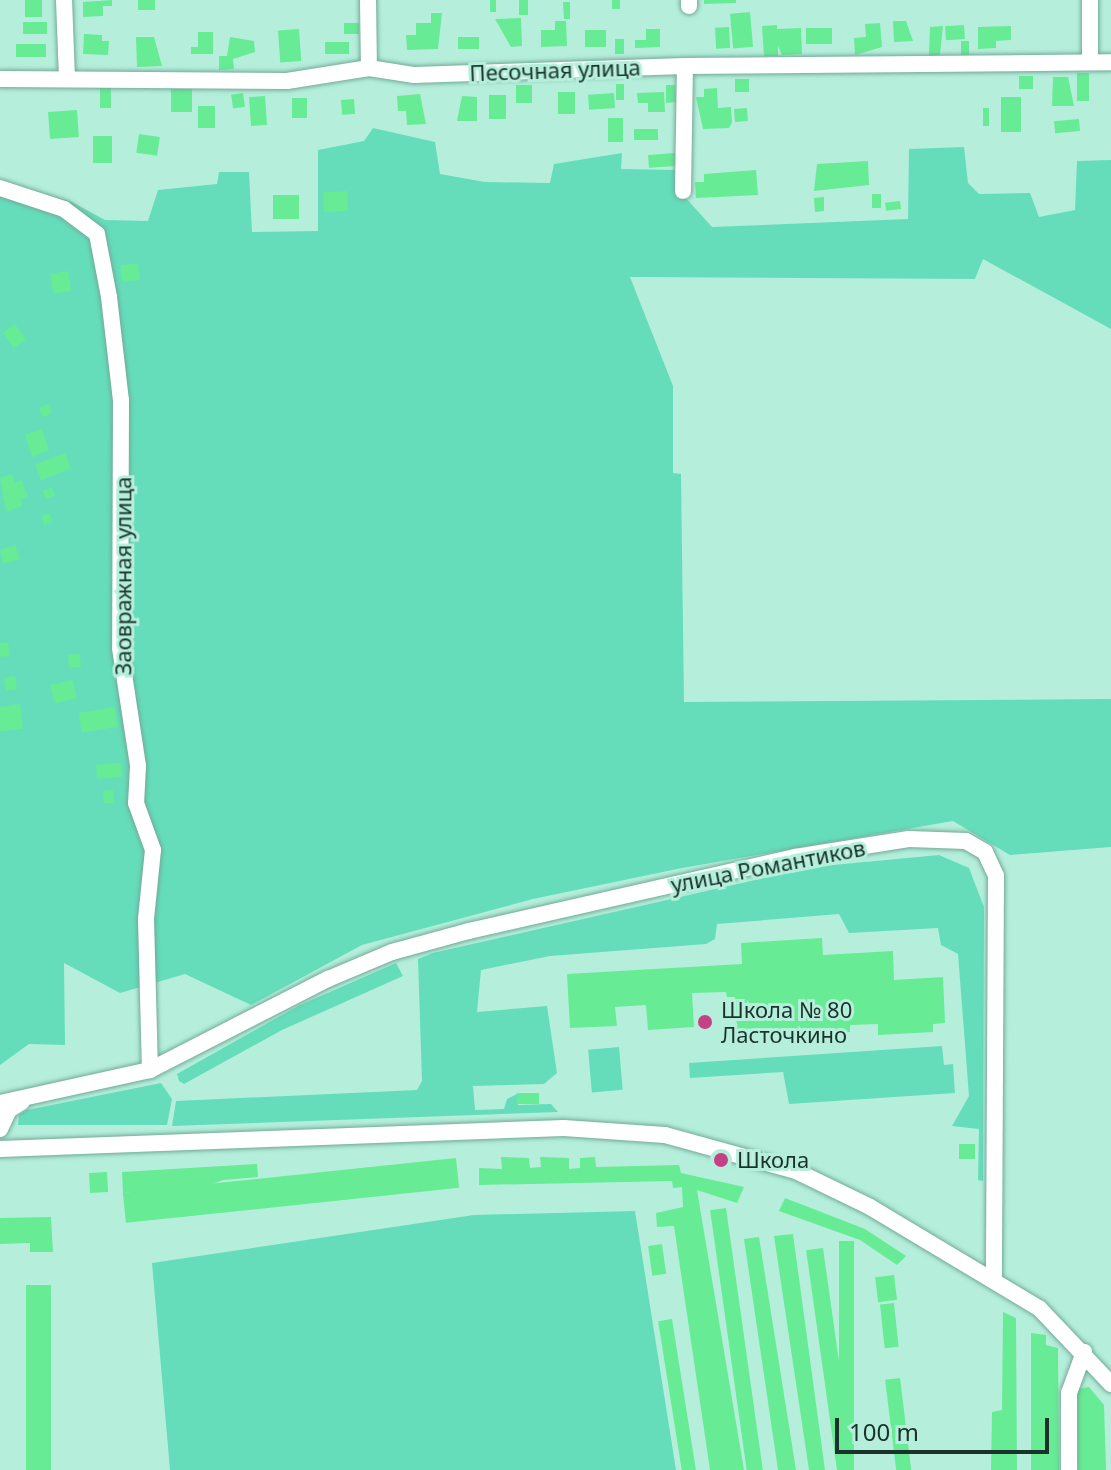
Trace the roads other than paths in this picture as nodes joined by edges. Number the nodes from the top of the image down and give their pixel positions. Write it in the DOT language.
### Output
graph roads {
  1 [pos="64,0"];
  2 [pos="368,0"];
  3 [pos="1090,0"];
  4 [pos="1090,60"];
  5 [pos="1111,62"];
  6 [pos="685,66"];
  7 [pos="369,68"];
  8 [pos="67,77"];
  9 [pos="0,79"];
  10 [pos="0,188"];
  11 [pos="683,191"];
  12 [pos="150,1070"];
  13 [pos="27,1099"];
  14 [pos="0,1103"];
  15 [pos="0,1129"];
  16 [pos="0,1149"];
  17 [pos="994,1280"];
  18 [pos="1084,1352"];
  19 [pos="1111,1384"];
  20 [pos="1069,1470"];
  1 -- 8 [label="street"];
  2 -- 7 [label="street"];
  3 -- 4 [label="street"];
  4 -- 5 [label="street, Песочная улица"];
  4 -- 6 [label="street, Песочная улица"];
  6 -- 7 [label="street, Песочная улица"];
  6 -- 11 [label="street"];
  7 -- 8 [label="street, Песочная улица"];
  8 -- 9 [label="street, Песочная улица"];
  10 -- 12 [label="street, Заовражная улица"];
  12 -- 13 [label="street, улица Романтиков"];
  12 -- 17 [label="street, улица Романтиков"];
  13 -- 14 [label="street, улица Романтиков"];
  13 -- 15 [label="street"];
  16 -- 17 [label="street"];
  17 -- 18 [label="street"];
  18 -- 19 [label="street"];
  18 -- 20 [label="street"];
}
